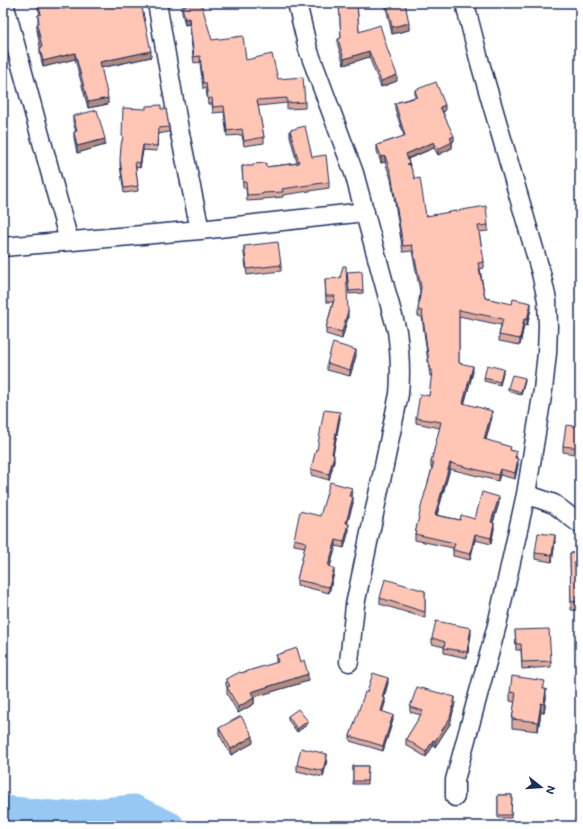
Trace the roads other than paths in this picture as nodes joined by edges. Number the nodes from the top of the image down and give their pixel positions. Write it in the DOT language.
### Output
graph roads {
  1 [pos="4,3"];
  2 [pos="157,3"];
  3 [pos="296,3"];
  4 [pos="465,3"];
  5 [pos="365,212"];
  6 [pos="200,230"];
  7 [pos="69,241"];
  8 [pos="3,247"];
  9 [pos="526,494"];
  10 [pos="580,524"];
  11 [pos="349,662"];
  12 [pos="455,797"];
  1 -- 7 [label="street"];
  2 -- 6 [label="street"];
  3 -- 5 [label="street"];
  4 -- 9 [label="street"];
  5 -- 6 [label="street"];
  5 -- 11 [label="street"];
  6 -- 7 [label="street"];
  7 -- 8 [label="street"];
  9 -- 10 [label="street"];
  9 -- 12 [label="street"];
}
